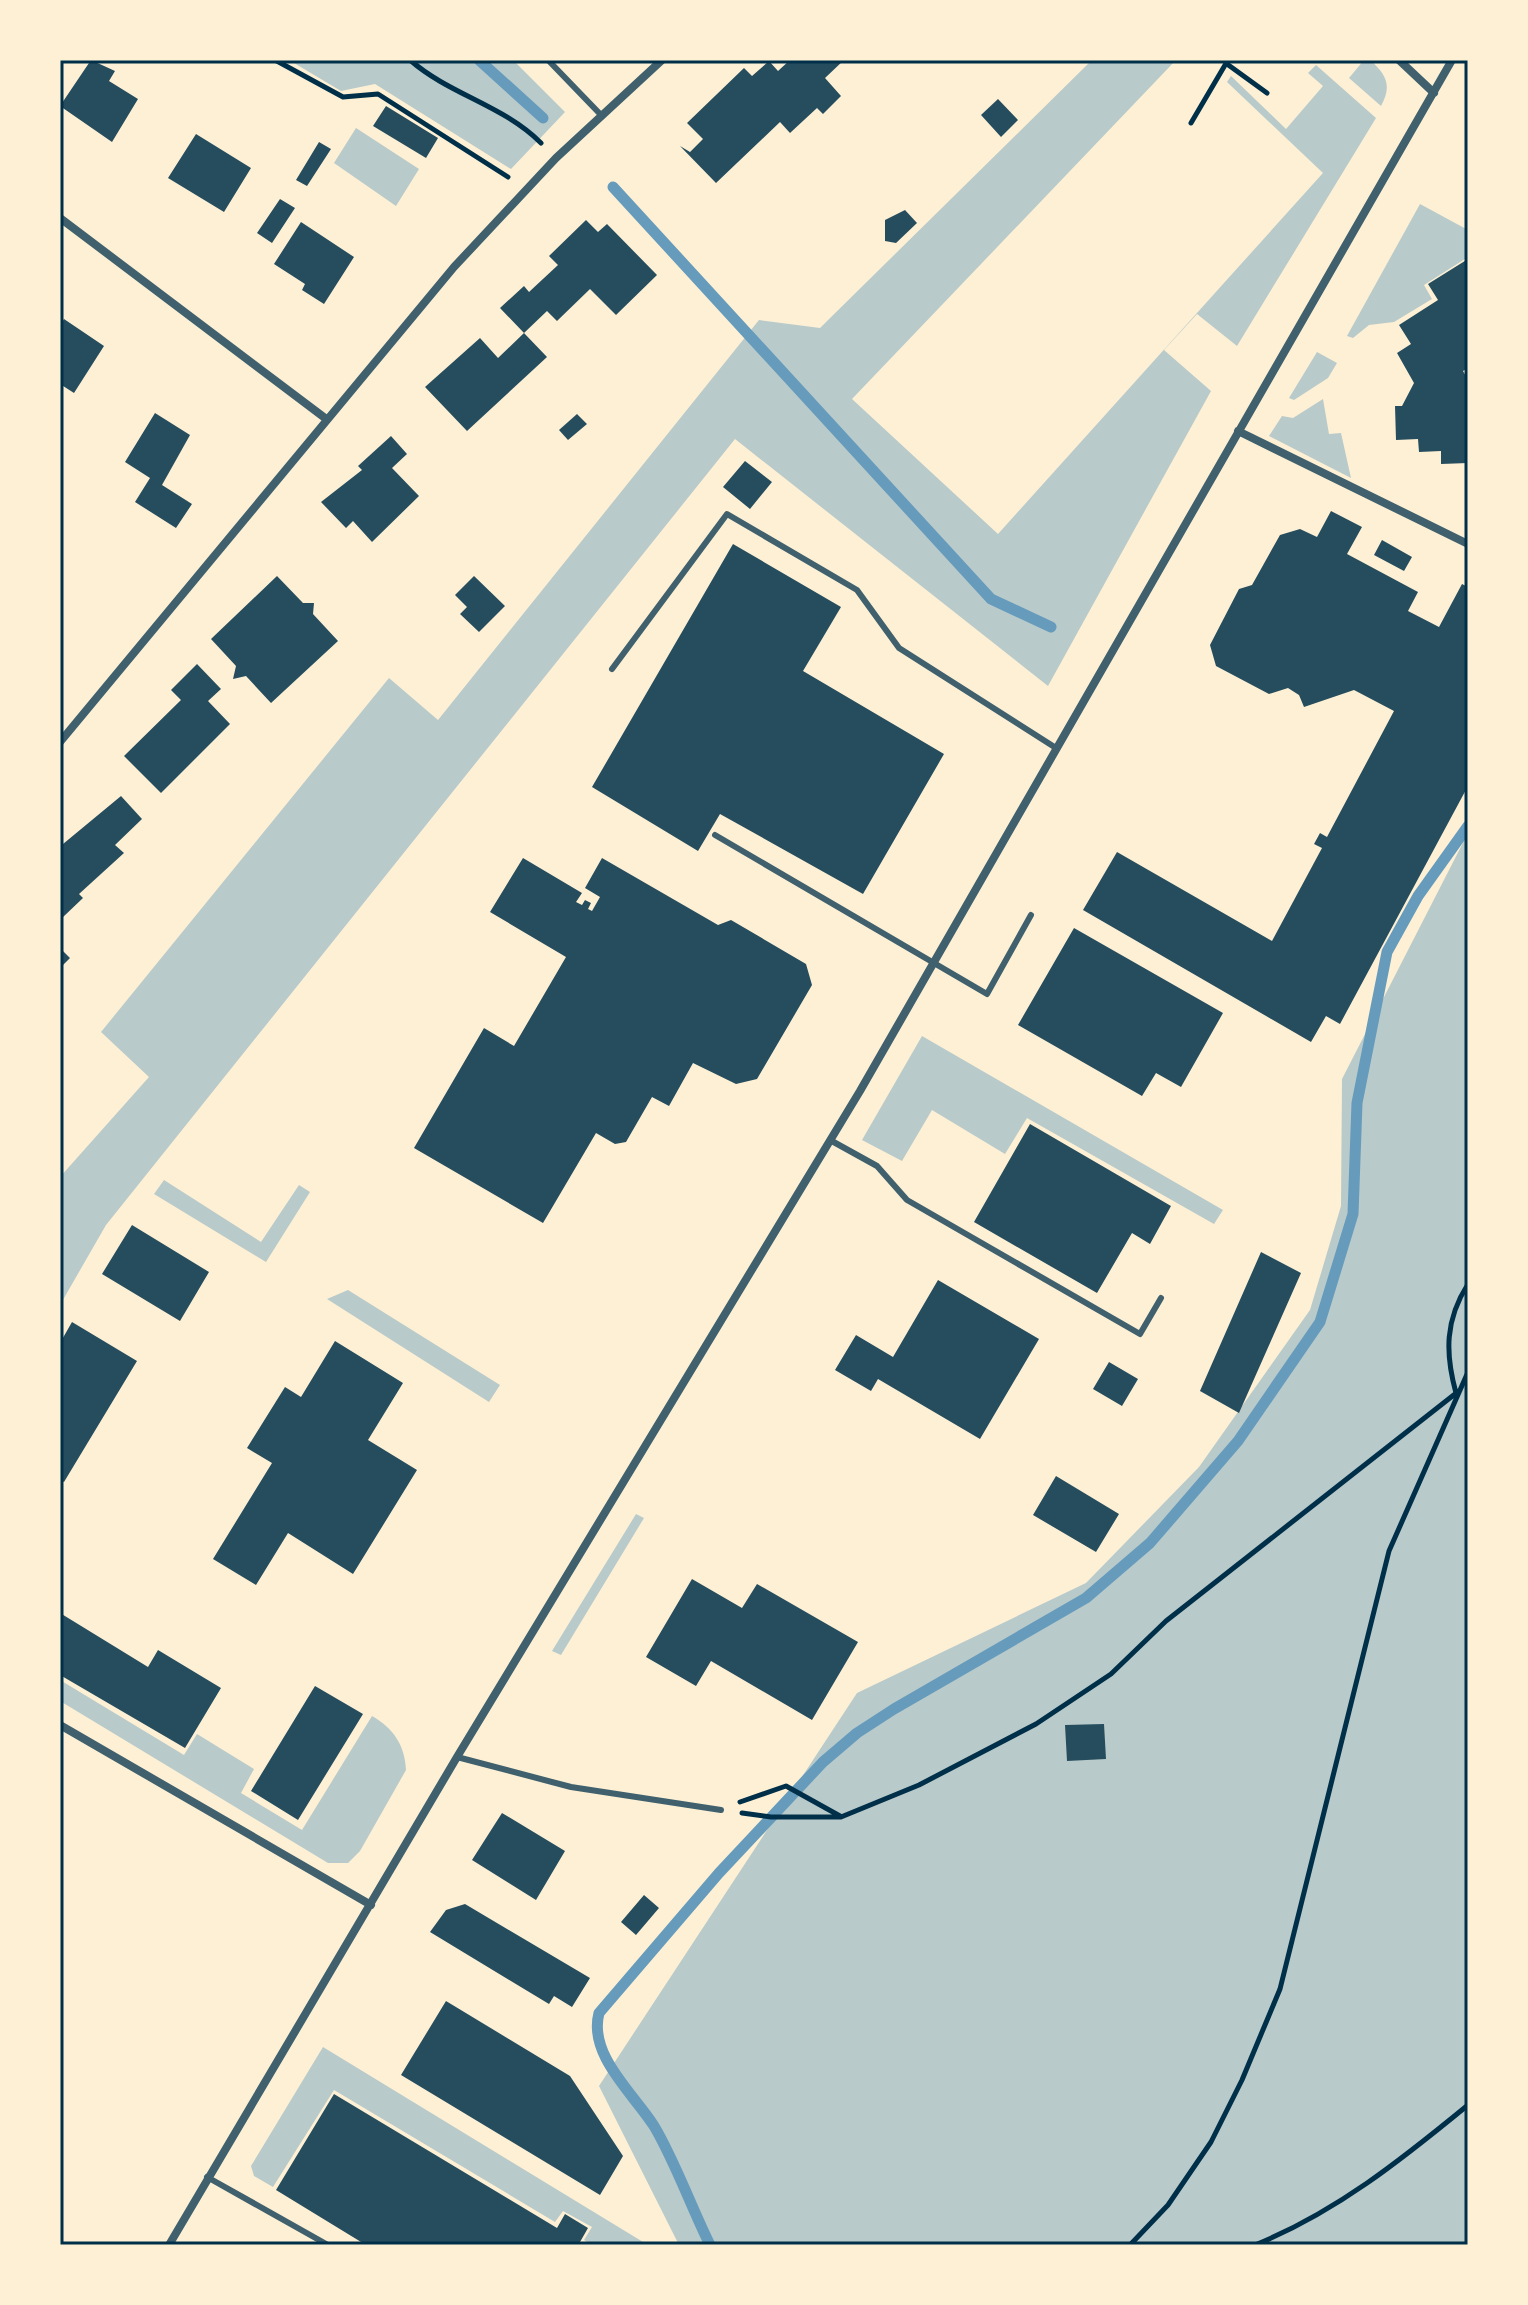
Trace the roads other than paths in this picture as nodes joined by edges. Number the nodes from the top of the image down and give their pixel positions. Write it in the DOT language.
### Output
graph roads {
  1 [pos="548,60"];
  2 [pos="662,60"];
  3 [pos="1399,60"];
  4 [pos="1452,60"];
  5 [pos="1434,93"];
  6 [pos="602,116"];
  7 [pos="60,218"];
  8 [pos="325,418"];
  9 [pos="1238,431"];
  10 [pos="1468,544"];
  11 [pos="612,669"];
  12 [pos="60,742"];
  13 [pos="1056,748"];
  14 [pos="715,835"];
  15 [pos="1031,915"];
  16 [pos="933,962"];
  17 [pos="830,1140"];
  18 [pos="1161,1298"];
  19 [pos="60,1725"];
  20 [pos="457,1757"];
  21 [pos="721,1810"];
  22 [pos="371,1905"];
  23 [pos="207,2177"];
  24 [pos="169,2245"];
  25 [pos="328,2245"];
  1 -- 6 [label="lane"];
  2 -- 6 [label="street"];
  3 -- 5 [label="street"];
  4 -- 5 [label="street"];
  5 -- 9 [label="street"];
  6 -- 8 [label="street"];
  7 -- 8 [label="street"];
  8 -- 12 [label="street"];
  9 -- 10 [label="street"];
  9 -- 13 [label="street"];
  11 -- 13 [label="lane"];
  13 -- 16 [label="street"];
  14 -- 16 [label="lane"];
  15 -- 16 [label="lane"];
  16 -- 17 [label="street"];
  17 -- 18 [label="lane"];
  17 -- 20 [label="street"];
  19 -- 22 [label="street"];
  20 -- 21 [label="lane"];
  20 -- 22 [label="street"];
  22 -- 23 [label="street"];
  23 -- 24 [label="street"];
  23 -- 25 [label="lane"];
}
